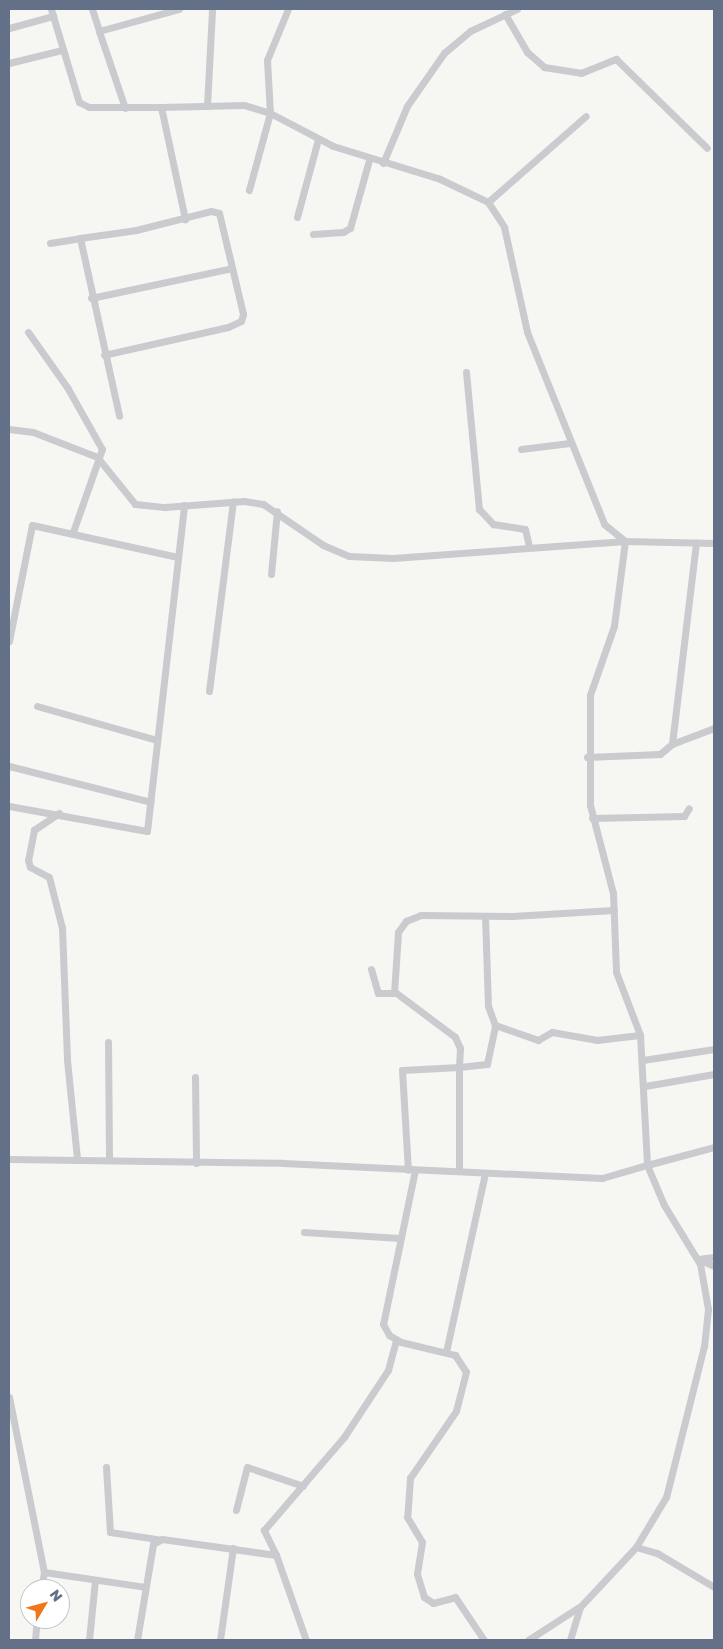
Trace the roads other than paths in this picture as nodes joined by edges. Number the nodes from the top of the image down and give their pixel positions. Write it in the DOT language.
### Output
graph roads {
  1 [pos="92,9"];
  2 [pos="179,9"];
  3 [pos="212,9"];
  4 [pos="288,9"];
  5 [pos="517,9"];
  6 [pos="52,12"];
  7 [pos="505,14"];
  8 [pos="9,28"];
  9 [pos="99,32"];
  10 [pos="62,50"];
  11 [pos="9,63"];
  12 [pos="207,106"];
  13 [pos="161,107"];
  14 [pos="125,108"];
  15 [pos="270,113"];
  16 [pos="586,116"];
  17 [pos="318,139"];
  18 [pos="707,148"];
  19 [pos="369,160"];
  20 [pos="383,163"];
  21 [pos="249,190"];
  22 [pos="488,202"];
  23 [pos="297,217"];
  24 [pos="186,219"];
  25 [pos="314,234"];
  26 [pos="80,238"];
  27 [pos="50,243"];
  28 [pos="232,268"];
  29 [pos="91,298"];
  30 [pos="28,332"];
  31 [pos="104,355"];
  32 [pos="466,372"];
  33 [pos="119,416"];
  34 [pos="9,429"];
  35 [pos="570,443"];
  36 [pos="521,449"];
  37 [pos="98,458"];
  38 [pos="233,502"];
  39 [pos="184,506"];
  40 [pos="277,510"];
  41 [pos="73,532"];
  42 [pos="625,541"];
  43 [pos="696,542"];
  44 [pos="714,543"];
  45 [pos="529,546"];
  46 [pos="178,557"];
  47 [pos="271,574"];
  48 [pos="9,641"];
  49 [pos="208,691"];
  50 [pos="37,706"];
  51 [pos="714,728"];
  52 [pos="157,740"];
  53 [pos="672,744"];
  54 [pos="588,757"];
  55 [pos="9,766"];
  56 [pos="151,802"];
  57 [pos="9,806"];
  58 [pos="689,808"];
  59 [pos="59,813"];
  60 [pos="592,818"];
  61 [pos="614,910"];
  62 [pos="485,916"];
  63 [pos="371,969"];
  64 [pos="394,992"];
  65 [pos="495,1026"];
  66 [pos="640,1035"];
  67 [pos="108,1042"];
  68 [pos="714,1049"];
  69 [pos="643,1060"];
  70 [pos="459,1067"];
  71 [pos="714,1074"];
  72 [pos="196,1077"];
  73 [pos="645,1086"];
  74 [pos="714,1148"];
  75 [pos="77,1158"];
  76 [pos="9,1159"];
  77 [pos="109,1160"];
  78 [pos="196,1163"];
  79 [pos="647,1165"];
  80 [pos="411,1170"];
  81 [pos="459,1171"];
  82 [pos="485,1173"];
  83 [pos="304,1232"];
  84 [pos="400,1238"];
  85 [pos="714,1256"];
  86 [pos="698,1259"];
  87 [pos="714,1266"];
  88 [pos="396,1340"];
  89 [pos="446,1352"];
  90 [pos="9,1397"];
  91 [pos="106,1467"];
  92 [pos="303,1486"];
  93 [pos="236,1510"];
  94 [pos="158,1539"];
  95 [pos="636,1547"];
  96 [pos="232,1548"];
  97 [pos="276,1556"];
  98 [pos="44,1572"];
  99 [pos="43,1579"];
  100 [pos="95,1580"];
  101 [pos="145,1587"];
  102 [pos="714,1587"];
  103 [pos="580,1607"];
  104 [pos="89,1640"];
  105 [pos="138,1640"];
  106 [pos="220,1640"];
  107 [pos="306,1640"];
  108 [pos="484,1640"];
  109 [pos="528,1640"];
  110 [pos="570,1640"];
  1 -- 9 [label="street"];
  2 -- 9 [label="street"];
  3 -- 12 [label="street"];
  4 -- 15 [label="street"];
  5 -- 7 [label="street"];
  6 -- 8 [label="street"];
  6 -- 10 [label="street"];
  7 -- 18 [label="street"];
  7 -- 20 [label="street"];
  9 -- 14 [label="street"];
  10 -- 11 [label="street"];
  10 -- 14 [label="street"];
  12 -- 13 [label="street"];
  12 -- 15 [label="street"];
  13 -- 14 [label="street"];
  13 -- 24 [label="street"];
  15 -- 17 [label="street"];
  15 -- 21 [label="street"];
  16 -- 22 [label="street"];
  17 -- 19 [label="street"];
  17 -- 23 [label="street"];
  19 -- 20 [label="street"];
  19 -- 25 [label="street"];
  20 -- 22 [label="street"];
  22 -- 35 [label="street"];
  24 -- 26 [label="street"];
  24 -- 28 [label="street"];
  26 -- 27 [label="street"];
  26 -- 29 [label="street"];
  28 -- 29 [label="street"];
  28 -- 31 [label="street"];
  29 -- 31 [label="street"];
  30 -- 37 [label="street"];
  31 -- 33 [label="street"];
  32 -- 45 [label="street"];
  34 -- 37 [label="street"];
  35 -- 36 [label="street"];
  35 -- 42 [label="street"];
  37 -- 39 [label="street"];
  37 -- 41 [label="street"];
  38 -- 39 [label="street"];
  38 -- 40 [label="street"];
  38 -- 49 [label="street"];
  39 -- 46 [label="street"];
  40 -- 45 [label="street"];
  40 -- 47 [label="street"];
  41 -- 46 [label="street"];
  41 -- 48 [label="street"];
  42 -- 43 [label="street"];
  42 -- 45 [label="street"];
  42 -- 54 [label="street"];
  43 -- 44 [label="street"];
  43 -- 53 [label="street"];
  46 -- 52 [label="street"];
  50 -- 52 [label="street"];
  51 -- 53 [label="street"];
  52 -- 56 [label="street"];
  53 -- 54 [label="street"];
  54 -- 60 [label="street"];
  55 -- 56 [label="street"];
  56 -- 59 [label="street"];
  57 -- 59 [label="street"];
  58 -- 60 [label="street"];
  59 -- 75 [label="street"];
  60 -- 61 [label="street"];
  61 -- 62 [label="street"];
  61 -- 66 [label="street"];
  62 -- 64 [label="street"];
  62 -- 65 [label="street"];
  63 -- 64 [label="street"];
  64 -- 70 [label="street"];
  65 -- 66 [label="street"];
  65 -- 70 [label="street"];
  66 -- 69 [label="street"];
  67 -- 77 [label="street"];
  68 -- 69 [label="street"];
  69 -- 73 [label="street"];
  70 -- 80 [label="street"];
  70 -- 81 [label="street"];
  71 -- 73 [label="street"];
  72 -- 78 [label="street"];
  73 -- 79 [label="street"];
  74 -- 79 [label="street"];
  75 -- 76 [label="street"];
  75 -- 77 [label="street"];
  77 -- 78 [label="street"];
  78 -- 80 [label="street"];
  79 -- 82 [label="street"];
  79 -- 86 [label="street"];
  80 -- 81 [label="street"];
  80 -- 84 [label="street"];
  81 -- 82 [label="street"];
  82 -- 89 [label="street"];
  83 -- 84 [label="street"];
  84 -- 88 [label="street"];
  85 -- 86 [label="street"];
  86 -- 87 [label="street"];
  86 -- 95 [label="street"];
  88 -- 89 [label="street"];
  88 -- 92 [label="street"];
  89 -- 108 [label="street"];
  90 -- 98 [label="street"];
  91 -- 94 [label="street"];
  92 -- 93 [label="street"];
  92 -- 97 [label="street"];
  94 -- 96 [label="street"];
  94 -- 101 [label="street"];
  95 -- 102 [label="street"];
  95 -- 103 [label="street"];
  96 -- 97 [label="street"];
  96 -- 106 [label="street"];
  97 -- 107 [label="street"];
  98 -- 99 [label="street"];
  98 -- 100 [label="street"];
  100 -- 101 [label="street"];
  100 -- 104 [label="street"];
  101 -- 105 [label="street"];
  103 -- 109 [label="street"];
  103 -- 110 [label="street"];
}
